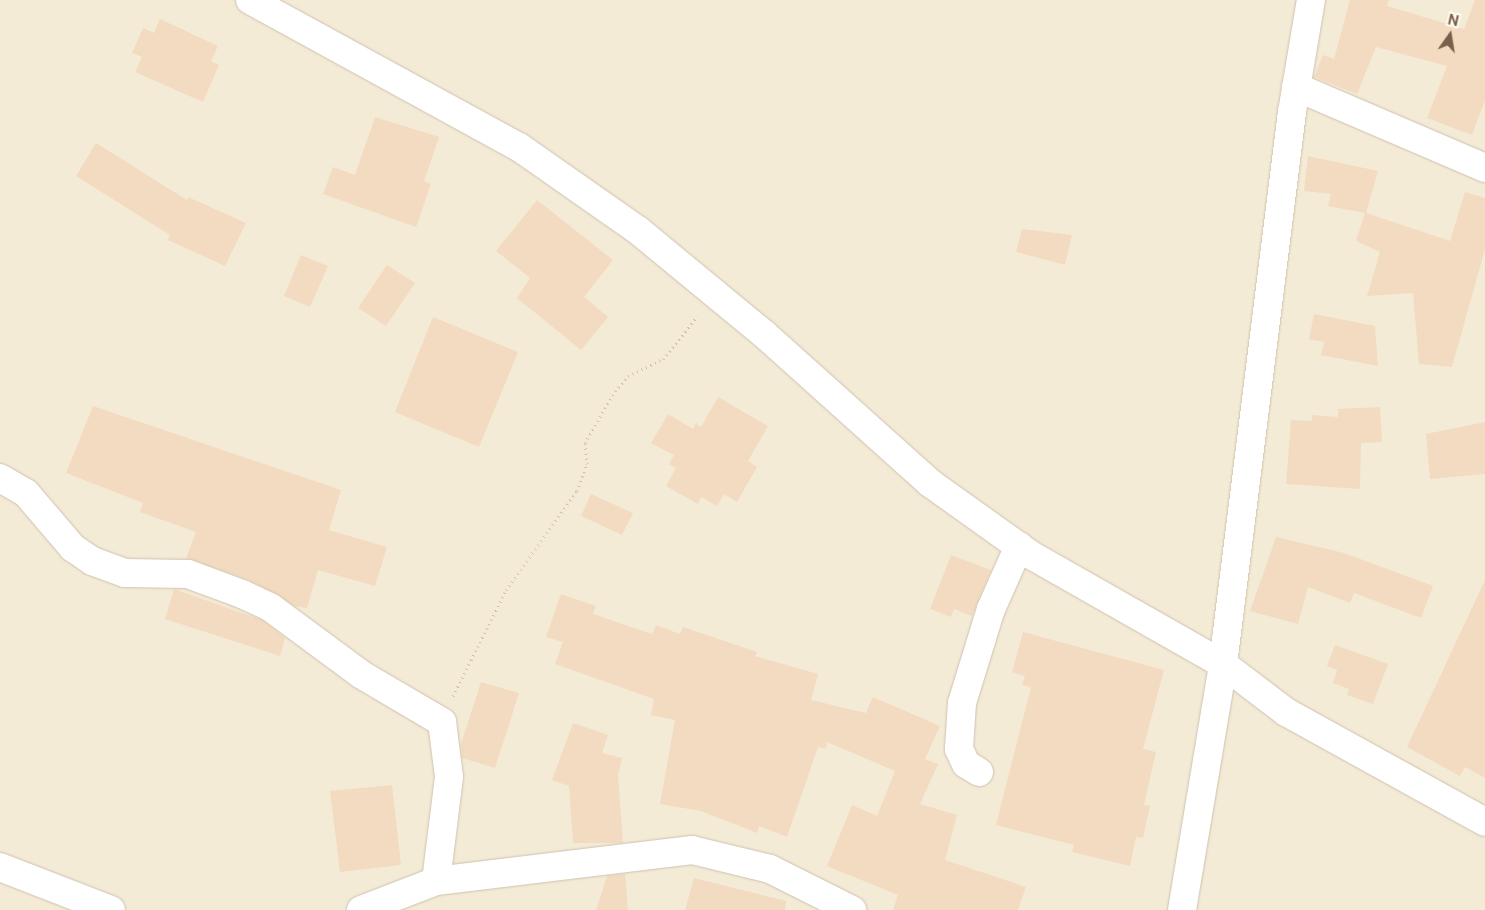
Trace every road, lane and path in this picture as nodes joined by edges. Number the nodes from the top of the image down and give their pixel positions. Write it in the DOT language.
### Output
graph roads {
  1 [pos="250,0"];
  2 [pos="1311,0"];
  3 [pos="1296,87"];
  4 [pos="1485,168"];
  5 [pos="717,296"];
  6 [pos="0,478"];
  7 [pos="1019,546"];
  8 [pos="1223,664"];
  9 [pos="442,722"];
  10 [pos="979,772"];
  11 [pos="1485,822"];
  12 [pos="0,867"];
  13 [pos="436,881"];
  14 [pos="111,910"];
  15 [pos="361,910"];
  16 [pos="852,910"];
  17 [pos="1182,910"];
  1 -- 5 [label="street"];
  2 -- 3 [label="street"];
  3 -- 4 [label="street"];
  3 -- 8 [label="street"];
  5 -- 7 [label="street"];
  5 -- 9 [label="path"];
  6 -- 9 [label="street"];
  7 -- 8 [label="street"];
  7 -- 10 [label="street"];
  8 -- 11 [label="street"];
  8 -- 17 [label="street"];
  9 -- 13 [label="street"];
  12 -- 14 [label="street"];
  13 -- 15 [label="street"];
  13 -- 16 [label="street"];
}
